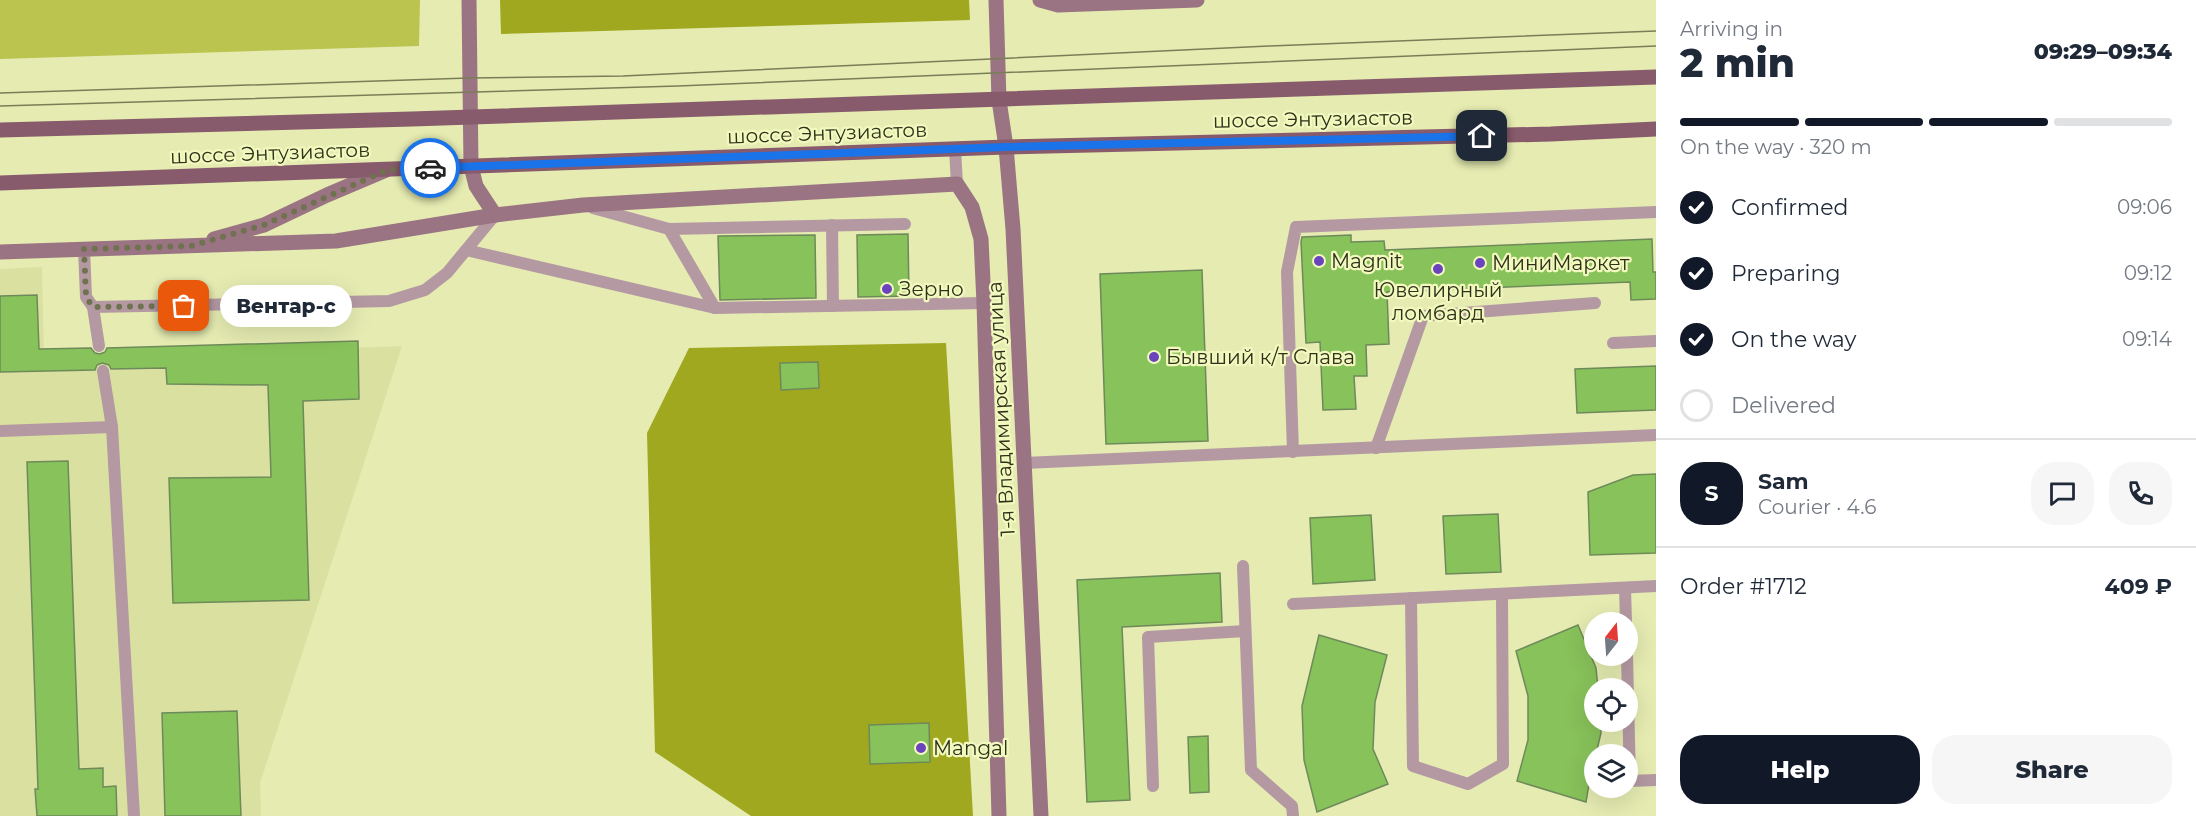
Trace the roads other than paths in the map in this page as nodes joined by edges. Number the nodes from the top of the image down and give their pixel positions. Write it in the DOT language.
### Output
graph roads {
  1 [pos="469,0"];
  2 [pos="996,0"];
  3 [pos="1040,0"];
  4 [pos="1197,0"];
  5 [pos="1656,76"];
  6 [pos="999,100"];
  7 [pos="470,117"];
  8 [pos="1656,129"];
  9 [pos="0,130"];
  10 [pos="1006,147"];
  11 [pos="955,149"];
  12 [pos="471,166"];
  13 [pos="387,170"];
  14 [pos="0,183"];
  15 [pos="957,184"];
  16 [pos="583,205"];
  17 [pos="1656,212"];
  18 [pos="495,215"];
  19 [pos="905,224"];
  20 [pos="832,225"];
  21 [pos="669,229"];
  22 [pos="191,246"];
  23 [pos="84,249"];
  24 [pos="0,252"];
  25 [pos="463,253"];
  26 [pos="984,303"];
  27 [pos="1595,303"];
  28 [pos="833,306"];
  29 [pos="93,307"];
  30 [pos="715,308"];
  31 [pos="1656,341"];
  32 [pos="1613,343"];
  33 [pos="99,346"];
  34 [pos="103,371"];
  35 [pos="112,427"];
  36 [pos="0,431"];
  37 [pos="1656,435"];
  38 [pos="1376,448"];
  39 [pos="1293,452"];
  40 [pos="1024,463"];
  41 [pos="1243,566"];
  42 [pos="1656,586"];
  43 [pos="1625,588"];
  44 [pos="1502,594"];
  45 [pos="1411,598"];
  46 [pos="1293,604"];
  47 [pos="1626,612"];
  48 [pos="1245,631"];
  49 [pos="1627,666"];
  50 [pos="1656,780"];
  51 [pos="1153,786"];
  52 [pos="135,816"];
  53 [pos="999,816"];
  54 [pos="1041,816"];
  55 [pos="1293,816"];
  1 -- 7 [label="main road"];
  2 -- 6 [label="main road, 1-я Владимирская улица"];
  3 -- 4 [label="main road"];
  5 -- 6 [label="main road, шоссе Энтузиастов"];
  6 -- 7 [label="main road, шоссе Энтузиастов"];
  6 -- 10 [label="main road, 1-я Владимирская улица"];
  7 -- 9 [label="main road, шоссе Энтузиастов"];
  7 -- 12 [label="main road"];
  8 -- 10 [label="main road, шоссе Энтузиастов"];
  10 -- 11 [label="main road, шоссе Энтузиастов"];
  10 -- 40 [label="main road, 1-я Владимирская улица"];
  11 -- 12 [label="main road, шоссе Энтузиастов"];
  11 -- 15 [label="lane"];
  12 -- 13 [label="main road, шоссе Энтузиастов"];
  12 -- 18 [label="main road"];
  13 -- 14 [label="main road, шоссе Энтузиастов"];
  13 -- 22 [label="main road"];
  15 -- 16 [label="main road"];
  15 -- 26 [label="main road, 1-я Владимирская улица"];
  16 -- 18 [label="main road"];
  16 -- 21 [label="lane"];
  17 -- 39 [label="lane"];
  18 -- 22 [label="main road"];
  18 -- 25 [label="lane"];
  19 -- 20 [label="lane"];
  20 -- 21 [label="lane"];
  20 -- 28 [label="lane"];
  21 -- 30 [label="lane"];
  22 -- 23 [label="main road"];
  23 -- 24 [label="main road"];
  23 -- 29 [label="lane"];
  25 -- 29 [label="lane"];
  25 -- 30 [label="lane"];
  26 -- 28 [label="lane"];
  26 -- 53 [label="main road, 1-я Владимирская улица"];
  27 -- 38 [label="lane"];
  28 -- 30 [label="lane"];
  29 -- 33 [label="lane"];
  31 -- 32 [label="lane"];
  34 -- 35 [label="lane"];
  35 -- 36 [label="lane"];
  35 -- 52 [label="lane"];
  37 -- 38 [label="lane"];
  38 -- 39 [label="lane"];
  39 -- 40 [label="lane"];
  40 -- 54 [label="main road, 1-я Владимирская улица"];
  41 -- 48 [label="lane"];
  42 -- 43 [label="lane"];
  43 -- 44 [label="lane"];
  43 -- 47 [label="lane"];
  44 -- 45 [label="lane"];
  44 -- 45 [label="lane"];
  45 -- 46 [label="lane"];
  48 -- 51 [label="lane"];
  48 -- 55 [label="lane"];
  49 -- 50 [label="lane"];
}
